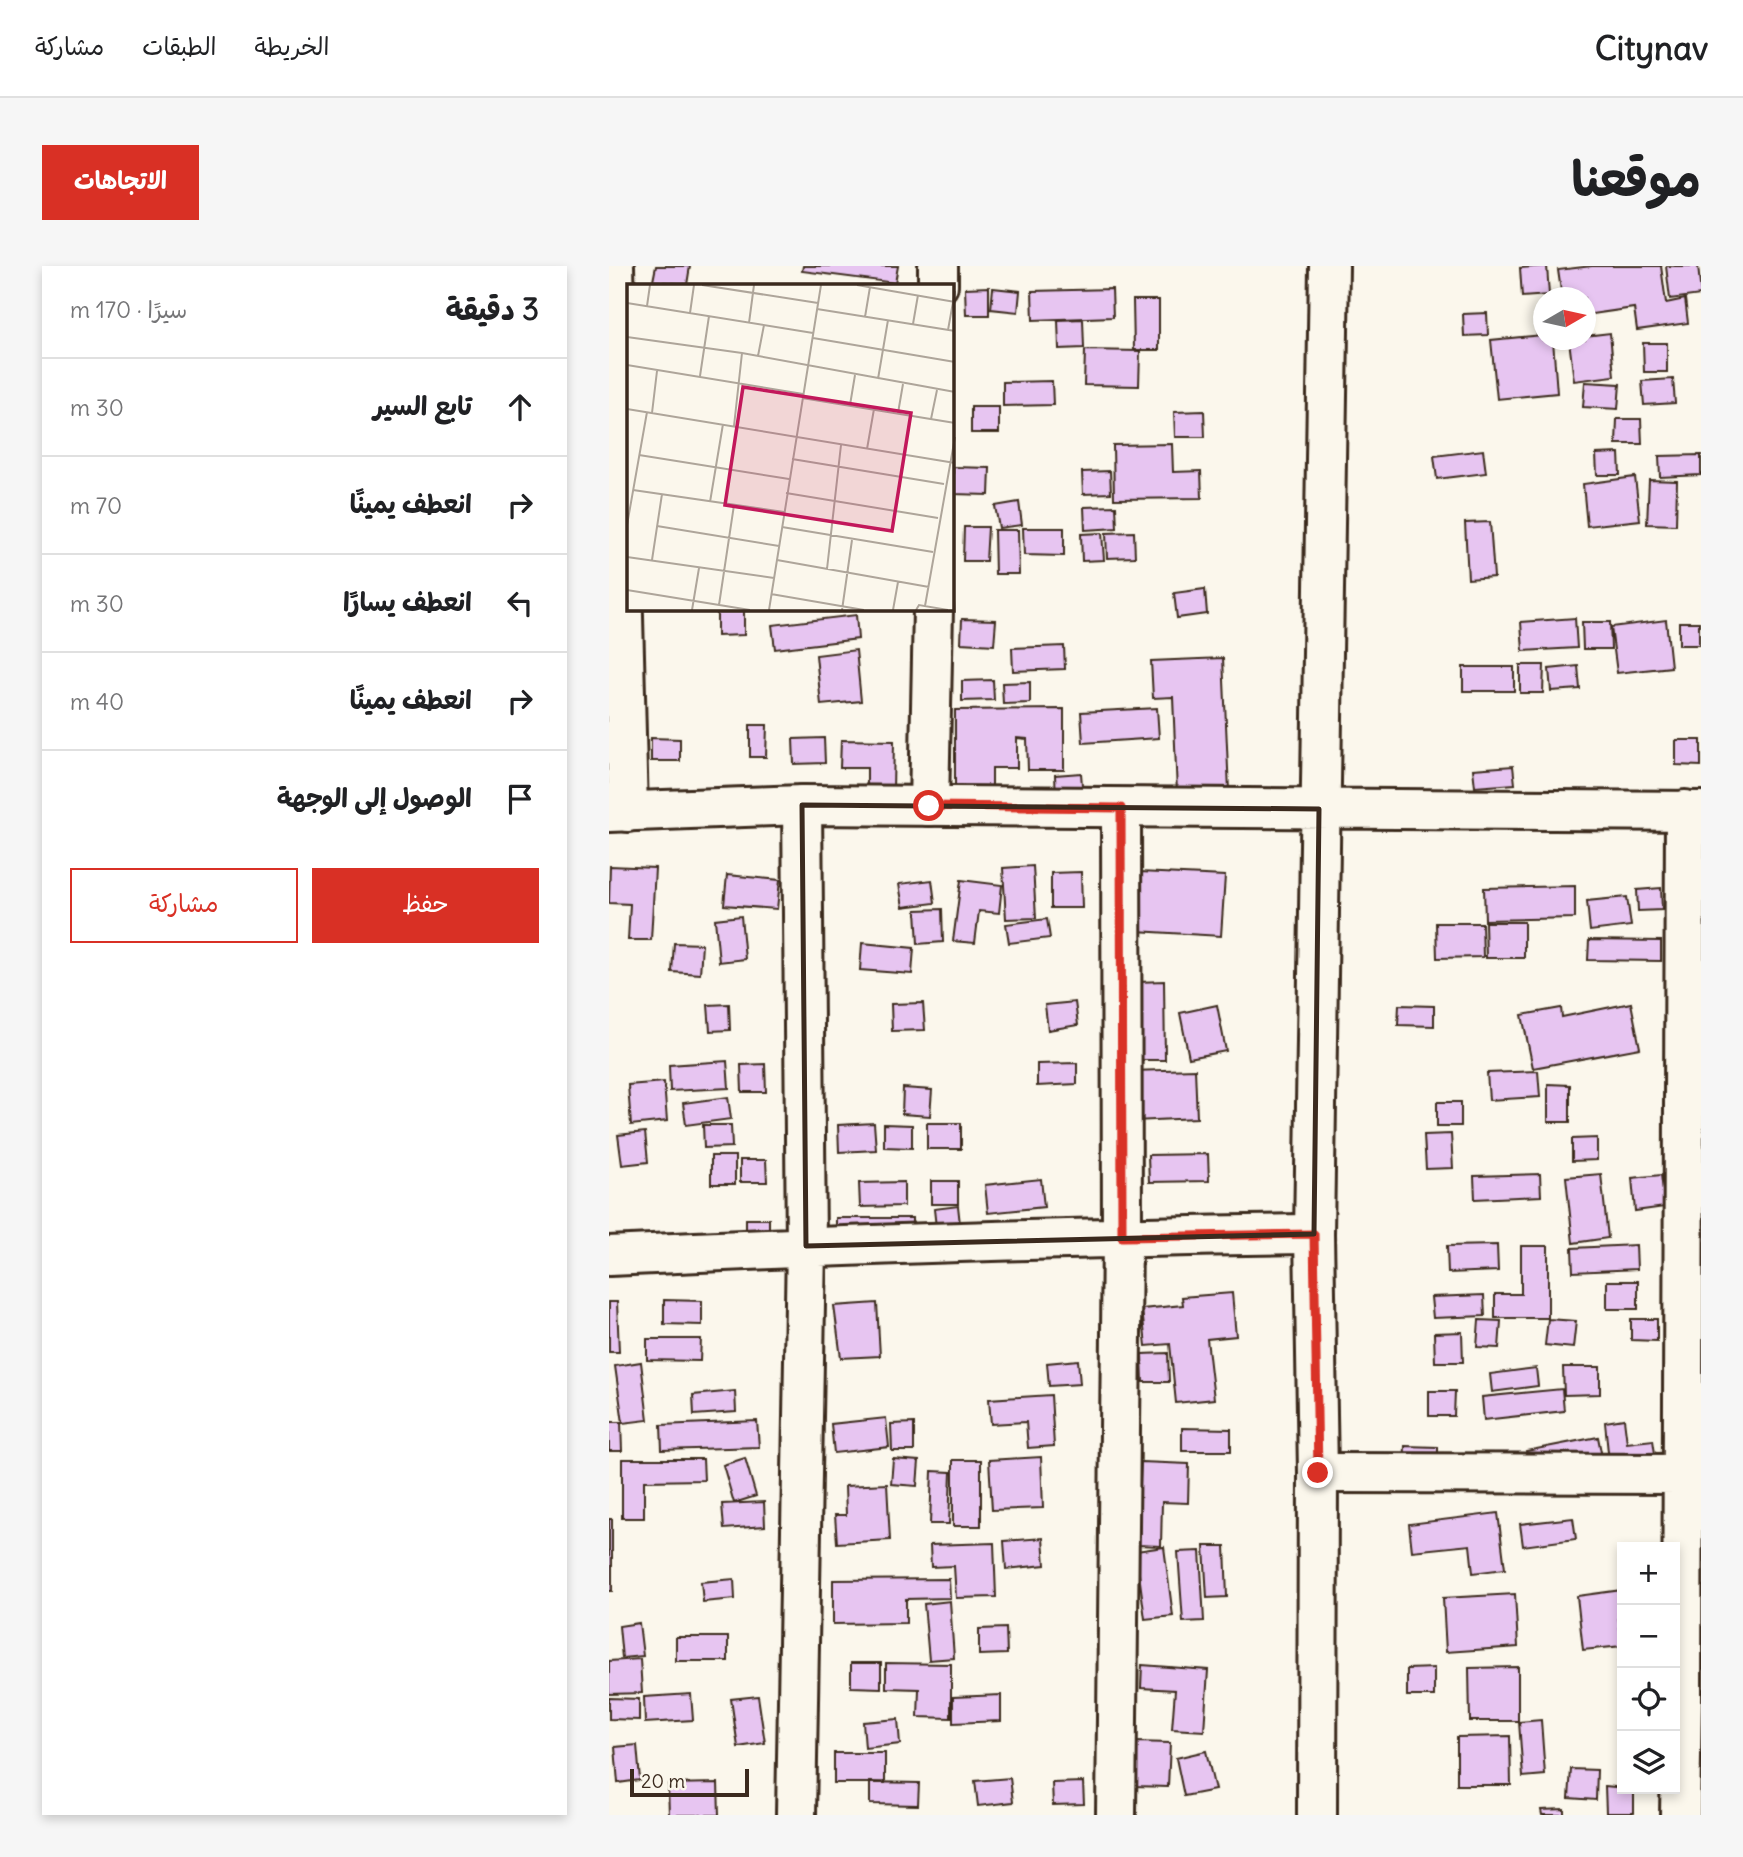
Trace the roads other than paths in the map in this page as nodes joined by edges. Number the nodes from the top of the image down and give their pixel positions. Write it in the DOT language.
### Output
graph roads {
  1 [pos="614,266"];
  2 [pos="938,266"];
  3 [pos="1329,266"];
  4 [pos="938,284"];
  5 [pos="612,352"];
  6 [pos="933,611"];
  7 [pos="802,805"];
  8 [pos="929,806"];
  9 [pos="1121,808"];
  10 [pos="1319,809"];
  11 [pos="1693,811"];
  12 [pos="619,812"];
  13 [pos="1314,1234"];
  14 [pos="1122,1237"];
  15 [pos="806,1246"];
  16 [pos="1692,1255"];
  17 [pos="609,1256"];
  18 [pos="1318,1473"];
  19 [pos="1682,1474"];
  20 [pos="1692,1698"];
  21 [pos="796,1815"];
  22 [pos="1116,1815"];
  23 [pos="1317,1815"];
  24 [pos="1680,1815"];
  1 -- 5 [label="street"];
  2 -- 4 [label="street"];
  3 -- 10 [label="street"];
  5 -- 12 [label="street"];
  6 -- 8 [label="street"];
  7 -- 8 [label="street"];
  7 -- 12 [label="street"];
  7 -- 15 [label="street"];
  8 -- 9 [label="street"];
  9 -- 10 [label="street"];
  9 -- 14 [label="street"];
  10 -- 11 [label="street"];
  10 -- 13 [label="street"];
  11 -- 16 [label="street"];
  13 -- 14 [label="street"];
  13 -- 18 [label="street"];
  14 -- 15 [label="street"];
  14 -- 22 [label="street"];
  15 -- 17 [label="street"];
  15 -- 21 [label="street"];
  16 -- 19 [label="street"];
  18 -- 19 [label="street"];
  18 -- 23 [label="street"];
  19 -- 20 [label="street"];
  20 -- 24 [label="street"];
}
